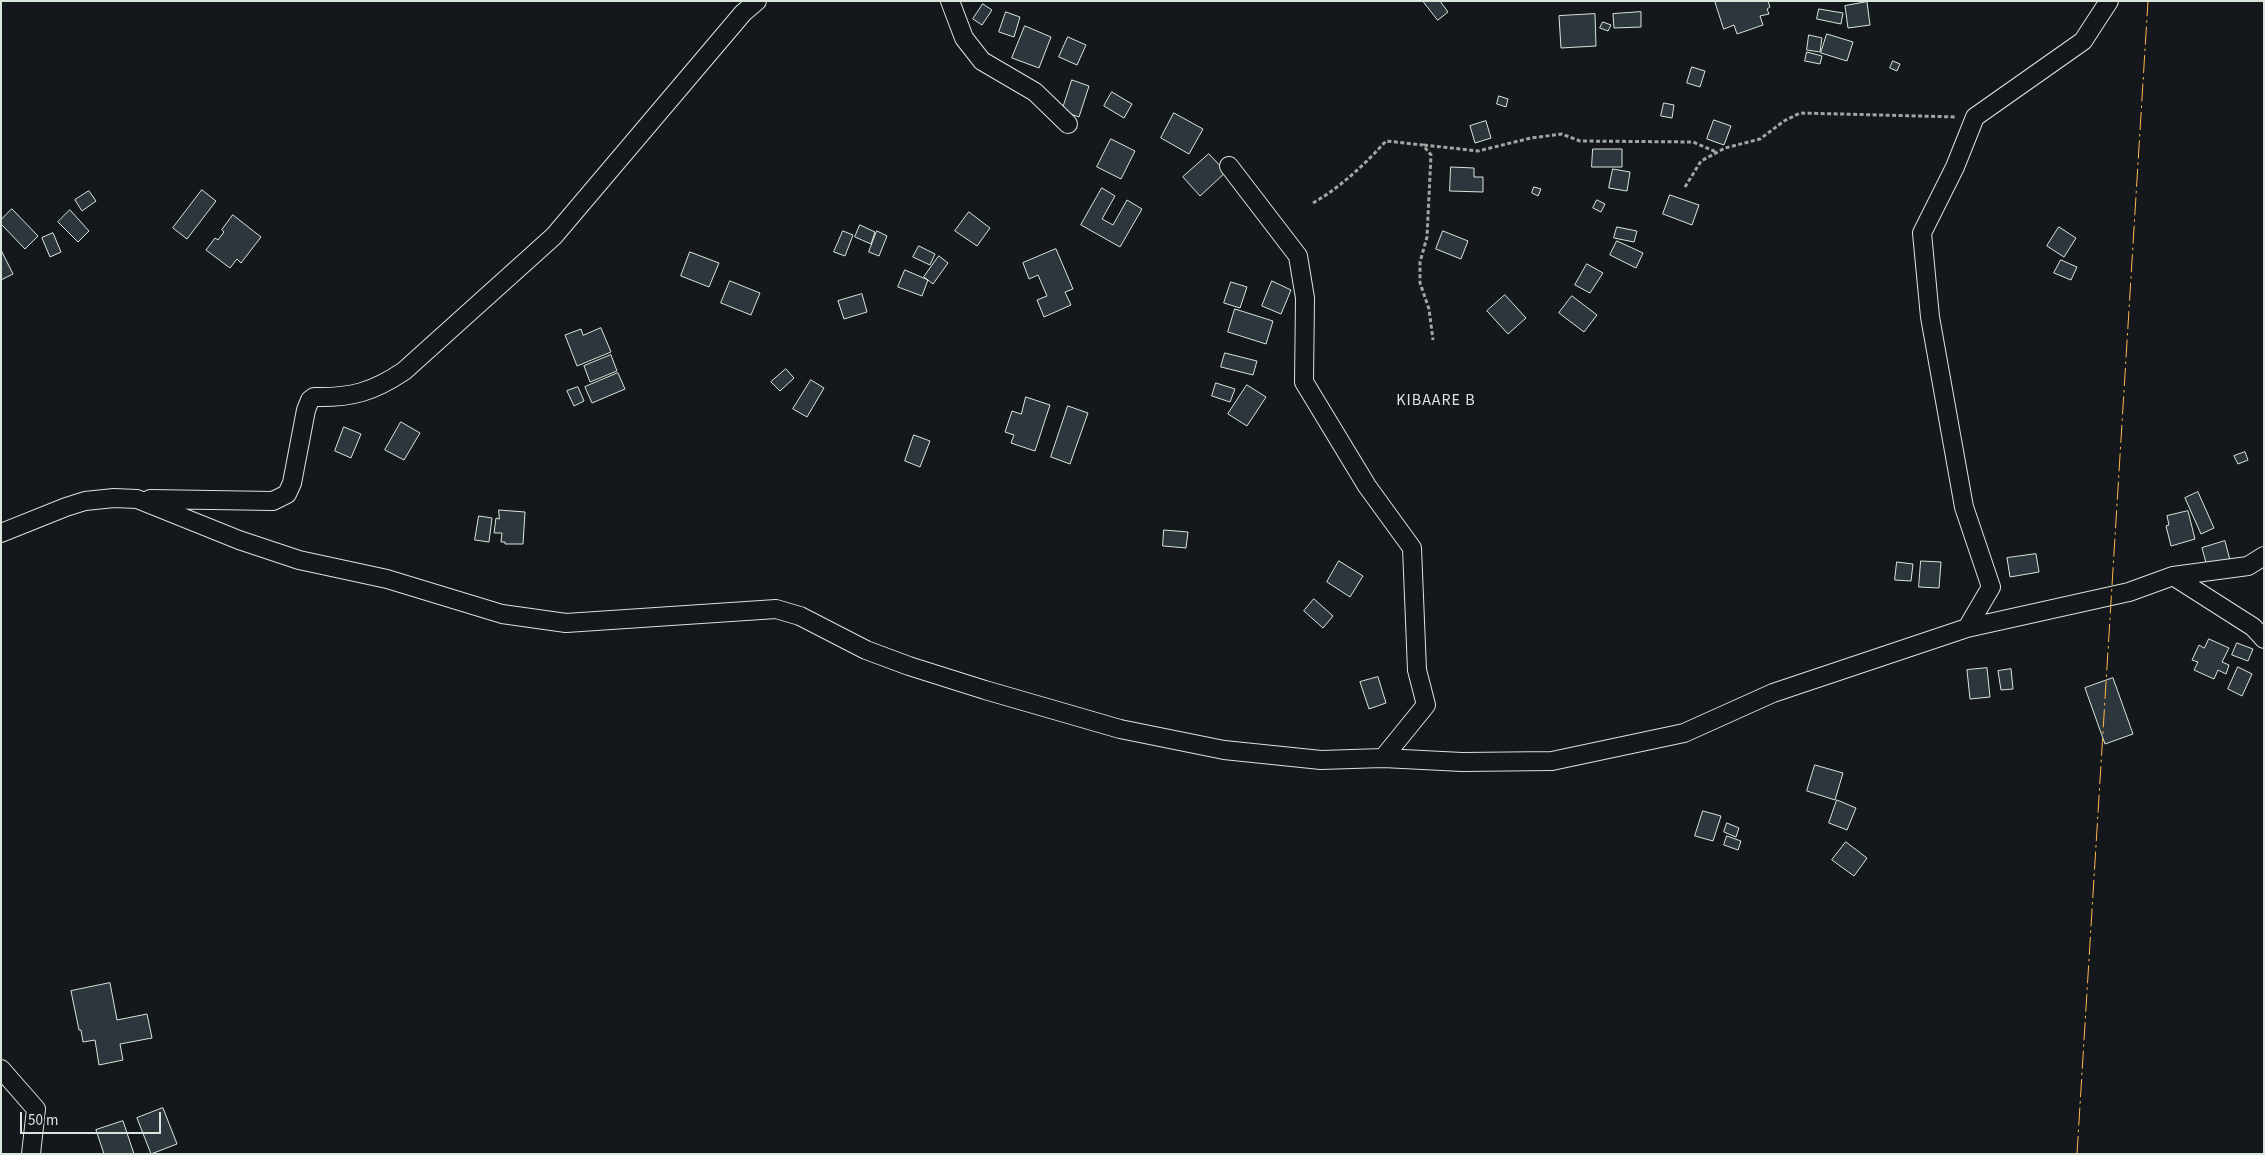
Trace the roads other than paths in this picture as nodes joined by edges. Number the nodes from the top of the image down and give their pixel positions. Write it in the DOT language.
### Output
graph roads {
  1 [pos="757,1"];
  2 [pos="950,1"];
  3 [pos="2109,1"];
  4 [pos="1068,124"];
  5 [pos="1229,166"];
  6 [pos="136,499"];
  7 [pos="1,533"];
  8 [pos="2264,556"];
  9 [pos="2173,576"];
  10 [pos="1967,628"];
  11 [pos="2264,640"];
  12 [pos="1382,758"];
  13 [pos="1,1069"];
  14 [pos="31,1154"];
  1 -- 6 [label="street"];
  2 -- 4 [label="street"];
  3 -- 10 [label="street"];
  5 -- 12 [label="street"];
  6 -- 7 [label="street"];
  6 -- 12 [label="street"];
  8 -- 9 [label="street"];
  9 -- 10 [label="street"];
  9 -- 11 [label="street"];
  10 -- 12 [label="street"];
  13 -- 14 [label="street"];
}
